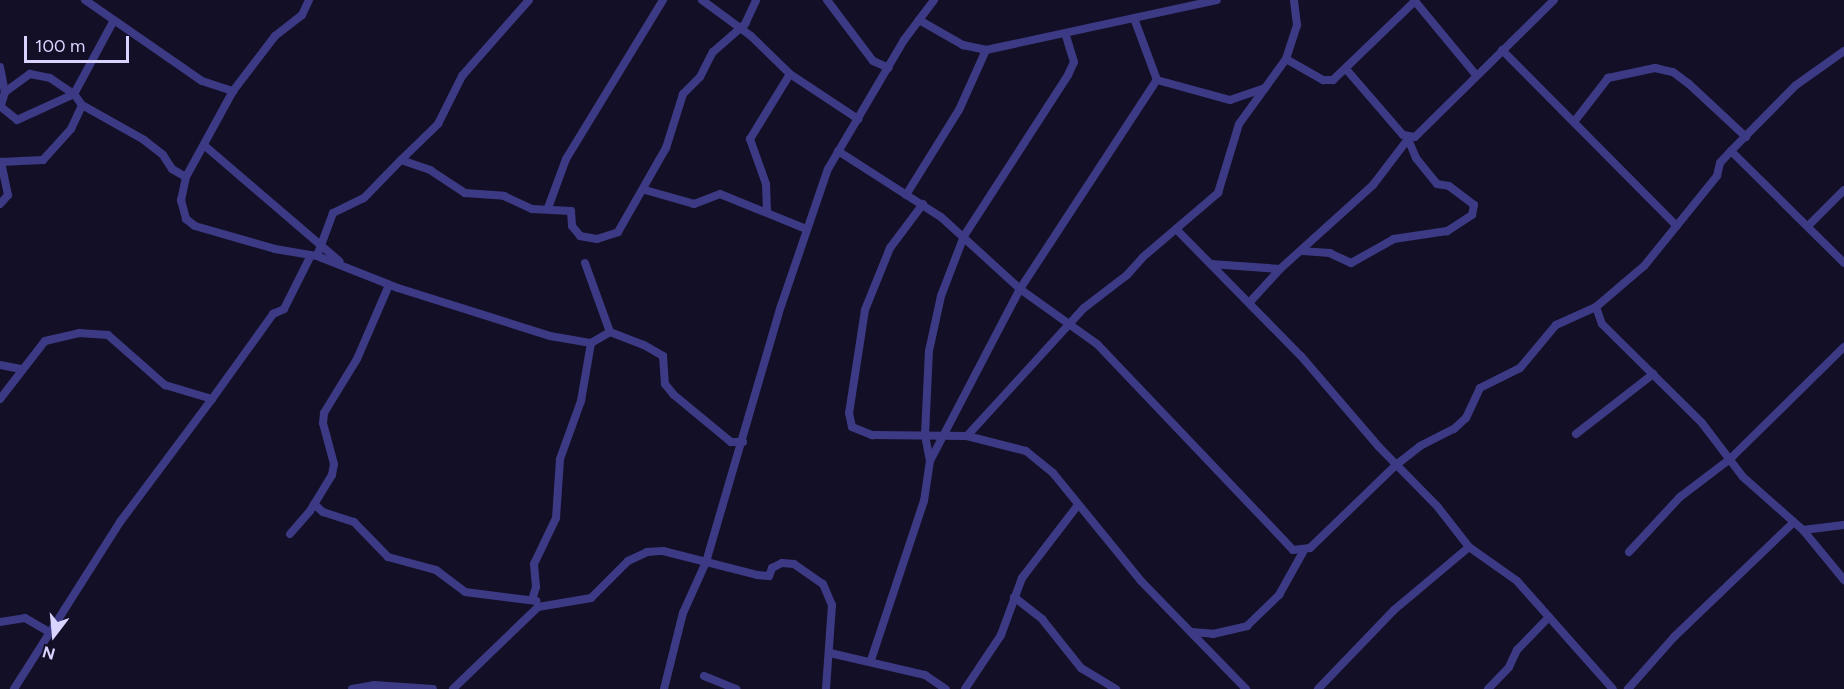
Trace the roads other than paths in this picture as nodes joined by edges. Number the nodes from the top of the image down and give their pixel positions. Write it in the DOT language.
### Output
graph roads {
  1 [pos="85,0"];
  2 [pos="309,0"];
  3 [pos="529,0"];
  4 [pos="663,0"];
  5 [pos="702,0"];
  6 [pos="756,0"];
  7 [pos="827,0"];
  8 [pos="934,0"];
  9 [pos="1217,0"];
  10 [pos="1294,0"];
  11 [pos="1554,0"];
  12 [pos="1415,1"];
  13 [pos="1134,18"];
  14 [pos="919,20"];
  15 [pos="113,22"];
  16 [pos="738,28"];
  17 [pos="1066,35"];
  18 [pos="986,50"];
  19 [pos="1502,50"];
  20 [pos="1844,51"];
  21 [pos="1286,59"];
  22 [pos="0,67"];
  23 [pos="889,68"];
  24 [pos="1346,69"];
  25 [pos="790,74"];
  26 [pos="1476,75"];
  27 [pos="1157,80"];
  28 [pos="1267,87"];
  29 [pos="233,91"];
  30 [pos="5,92"];
  31 [pos="74,94"];
  32 [pos="82,105"];
  33 [pos="0,106"];
  34 [pos="858,119"];
  35 [pos="1574,122"];
  36 [pos="1746,137"];
  37 [pos="1408,139"];
  38 [pos="205,146"];
  39 [pos="838,151"];
  40 [pos="1731,151"];
  41 [pos="401,160"];
  42 [pos="1,162"];
  43 [pos="186,177"];
  44 [pos="645,190"];
  45 [pos="1844,190"];
  46 [pos="906,195"];
  47 [pos="0,204"];
  48 [pos="922,204"];
  49 [pos="548,208"];
  50 [pos="767,212"];
  51 [pos="1809,225"];
  52 [pos="1677,226"];
  53 [pos="806,229"];
  54 [pos="1176,229"];
  55 [pos="964,236"];
  56 [pos="321,243"];
  57 [pos="1303,251"];
  58 [pos="314,255"];
  59 [pos="585,263"];
  60 [pos="1210,264"];
  61 [pos="1844,264"];
  62 [pos="343,265"];
  63 [pos="1280,269"];
  64 [pos="389,285"];
  65 [pos="1020,289"];
  66 [pos="1249,303"];
  67 [pos="1596,308"];
  68 [pos="1072,324"];
  69 [pos="610,332"];
  70 [pos="591,343"];
  71 [pos="1844,347"];
  72 [pos="3,366"];
  73 [pos="18,372"];
  74 [pos="1653,374"];
  75 [pos="0,399"];
  76 [pos="212,399"];
  77 [pos="943,434"];
  78 [pos="1576,434"];
  79 [pos="925,435"];
  80 [pos="967,436"];
  81 [pos="743,442"];
  82 [pos="1730,459"];
  83 [pos="930,461"];
  84 [pos="1396,465"];
  85 [pos="314,504"];
  86 [pos="1078,506"];
  87 [pos="1794,522"];
  88 [pos="1844,525"];
  89 [pos="1803,530"];
  90 [pos="290,534"];
  91 [pos="1469,547"];
  92 [pos="1303,552"];
  93 [pos="1629,552"];
  94 [pos="706,562"];
  95 [pos="1844,580"];
  96 [pos="1014,597"];
  97 [pos="532,600"];
  98 [pos="543,604"];
  99 [pos="1549,617"];
  100 [pos="0,622"];
  101 [pos="50,632"];
  102 [pos="1192,632"];
  103 [pos="830,653"];
  104 [pos="871,660"];
  105 [pos="704,676"];
  106 [pos="734,688"];
  107 [pos="14,689"];
  108 [pos="352,689"];
  109 [pos="433,689"];
  110 [pos="453,689"];
  111 [pos="664,689"];
  112 [pos="826,689"];
  113 [pos="946,689"];
  114 [pos="965,689"];
  115 [pos="1116,689"];
  116 [pos="1246,689"];
  117 [pos="1318,689"];
  118 [pos="1488,689"];
  119 [pos="1613,689"];
  120 [pos="1628,689"];
  1 -- 15 [label="street"];
  2 -- 29 [label="street"];
  3 -- 41 [label="street"];
  4 -- 49 [label="street"];
  5 -- 16 [label="street"];
  6 -- 16 [label="street"];
  7 -- 23 [label="street"];
  8 -- 14 [label="street"];
  9 -- 13 [label="street"];
  10 -- 21 [label="street"];
  11 -- 19 [label="street"];
  12 -- 24 [label="street"];
  12 -- 26 [label="street"];
  13 -- 17 [label="street"];
  13 -- 27 [label="street"];
  14 -- 18 [label="street"];
  14 -- 23 [label="street"];
  15 -- 29 [label="street"];
  15 -- 31 [label="street"];
  16 -- 25 [label="street"];
  16 -- 44 [label="street"];
  17 -- 18 [label="street"];
  17 -- 55 [label="street"];
  18 -- 46 [label="street"];
  19 -- 26 [label="street"];
  19 -- 35 [label="street"];
  20 -- 36 [label="street"];
  21 -- 24 [label="street"];
  21 -- 28 [label="street"];
  22 -- 30 [label="street"];
  23 -- 34 [label="street"];
  24 -- 37 [label="street"];
  25 -- 34 [label="street"];
  25 -- 50 [label="street"];
  26 -- 37 [label="street"];
  27 -- 28 [label="street"];
  27 -- 65 [label="street"];
  28 -- 54 [label="street"];
  29 -- 38 [label="street"];
  30 -- 31 [label="street"];
  30 -- 33 [label="street"];
  31 -- 32 [label="street"];
  31 -- 33 [label="street"];
  32 -- 42 [label="street"];
  32 -- 43 [label="street"];
  34 -- 39 [label="street"];
  35 -- 36 [label="street"];
  35 -- 52 [label="street"];
  36 -- 40 [label="street"];
  37 -- 57 [label="street"];
  37 -- 57 [label="street"];
  38 -- 43 [label="street"];
  38 -- 56 [label="street"];
  39 -- 46 [label="street"];
  39 -- 53 [label="street"];
  40 -- 51 [label="street"];
  40 -- 52 [label="street"];
  41 -- 49 [label="street"];
  41 -- 56 [label="street"];
  42 -- 47 [label="street"];
  43 -- 58 [label="street"];
  44 -- 49 [label="street"];
  44 -- 50 [label="street"];
  45 -- 51 [label="street"];
  46 -- 48 [label="street"];
  48 -- 55 [label="street"];
  48 -- 79 [label="street"];
  50 -- 53 [label="street"];
  51 -- 61 [label="street"];
  52 -- 67 [label="street"];
  53 -- 81 [label="street"];
  54 -- 60 [label="street"];
  54 -- 68 [label="street"];
  55 -- 65 [label="street"];
  55 -- 79 [label="street"];
  56 -- 58 [label="street"];
  56 -- 62 [label="street"];
  57 -- 63 [label="street"];
  58 -- 62 [label="street"];
  58 -- 76 [label="street"];
  59 -- 69 [label="street"];
  60 -- 63 [label="street"];
  60 -- 66 [label="street"];
  62 -- 64 [label="street"];
  63 -- 66 [label="street"];
  64 -- 70 [label="street"];
  64 -- 85 [label="street"];
  65 -- 68 [label="street"];
  65 -- 77 [label="street"];
  66 -- 84 [label="street"];
  67 -- 74 [label="street"];
  67 -- 84 [label="street"];
  68 -- 80 [label="street"];
  68 -- 92 [label="street"];
  69 -- 70 [label="street"];
  69 -- 81 [label="street"];
  70 -- 97 [label="street"];
  71 -- 82 [label="street"];
  72 -- 73 [label="street"];
  73 -- 75 [label="street"];
  73 -- 76 [label="street"];
  74 -- 78 [label="street"];
  74 -- 82 [label="street"];
  76 -- 101 [label="street"];
  77 -- 79 [label="street"];
  77 -- 80 [label="street"];
  77 -- 83 [label="street"];
  79 -- 83 [label="street"];
  80 -- 86 [label="street"];
  81 -- 94 [label="street"];
  82 -- 87 [label="street"];
  82 -- 93 [label="street"];
  83 -- 104 [label="street"];
  84 -- 91 [label="street"];
  84 -- 92 [label="street"];
  85 -- 90 [label="street"];
  85 -- 97 [label="street"];
  86 -- 96 [label="street"];
  86 -- 102 [label="street"];
  87 -- 89 [label="street"];
  87 -- 120 [label="street"];
  88 -- 89 [label="street"];
  89 -- 95 [label="street"];
  91 -- 99 [label="street"];
  91 -- 117 [label="street"];
  92 -- 102 [label="street"];
  94 -- 98 [label="street"];
  94 -- 103 [label="street"];
  94 -- 111 [label="street"];
  96 -- 114 [label="street"];
  96 -- 115 [label="street"];
  97 -- 98 [label="street"];
  98 -- 110 [label="street"];
  99 -- 118 [label="street"];
  99 -- 119 [label="street"];
  100 -- 101 [label="street"];
  101 -- 107 [label="street"];
  102 -- 116 [label="street"];
  103 -- 104 [label="street"];
  103 -- 112 [label="street"];
  104 -- 113 [label="street"];
  105 -- 106 [label="street"];
  108 -- 109 [label="street"];
}
